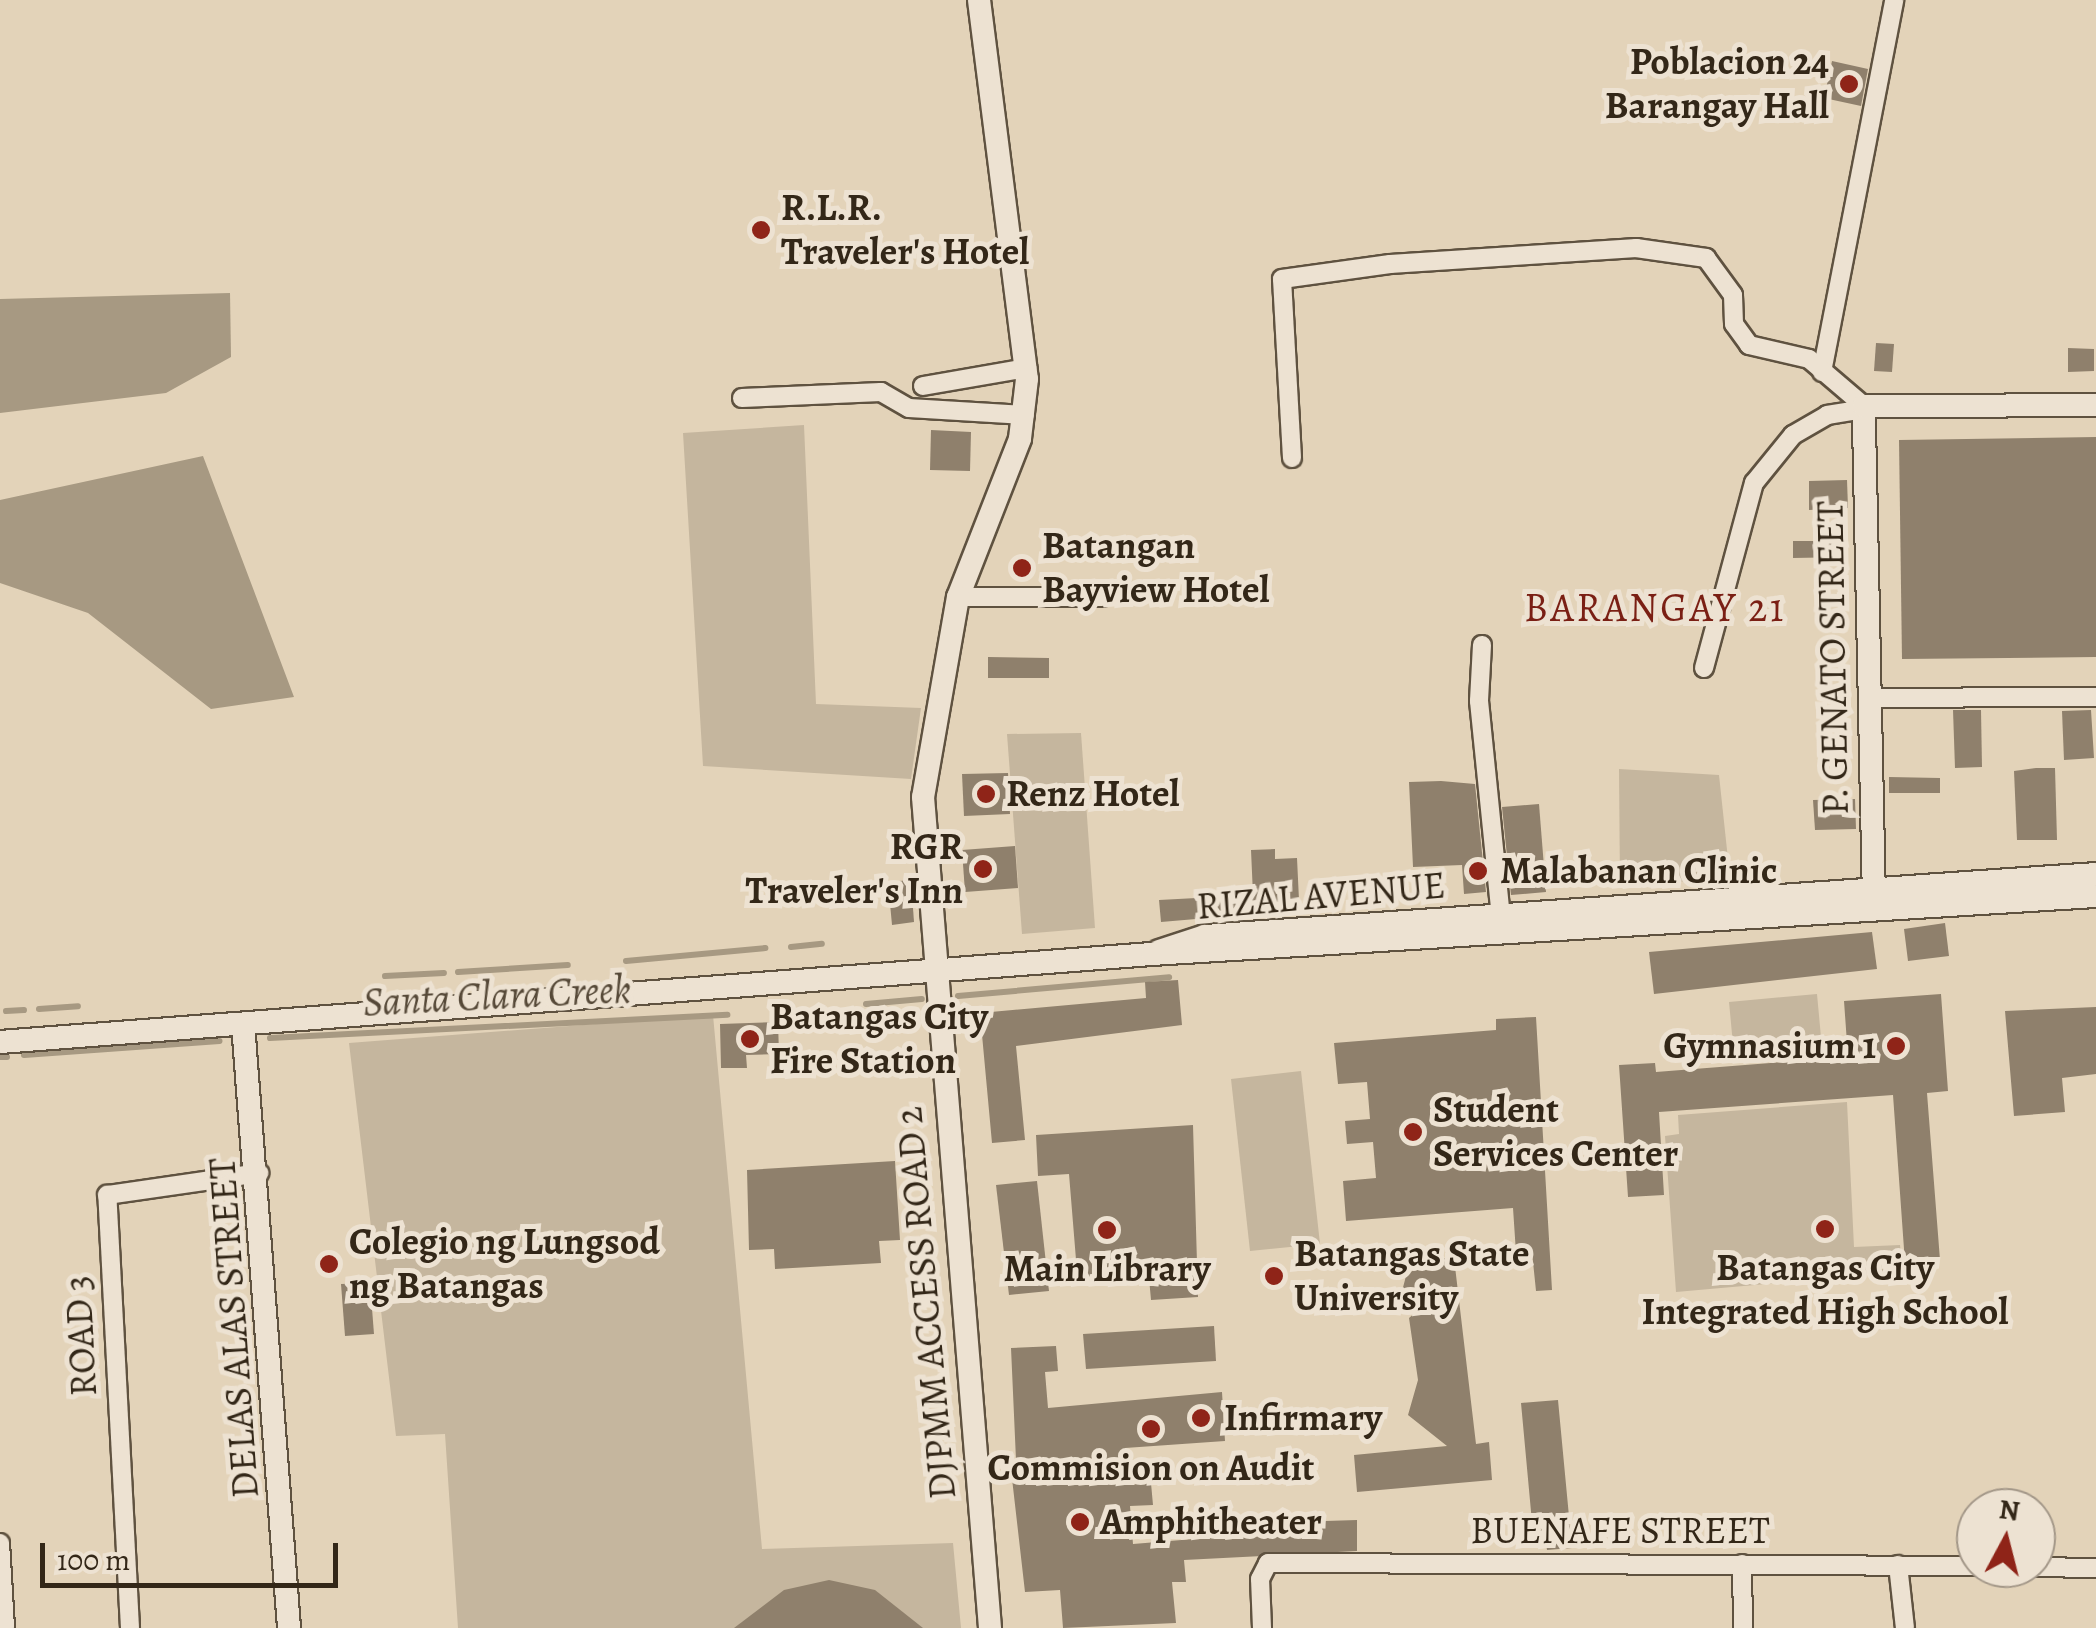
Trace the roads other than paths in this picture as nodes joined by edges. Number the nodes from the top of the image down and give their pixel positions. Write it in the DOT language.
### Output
graph roads {
  1 [pos="980,0"];
  2 [pos="1894,0"];
  3 [pos="1027,368"];
  4 [pos="1822,372"];
  5 [pos="924,386"];
  6 [pos="742,398"];
  7 [pos="2096,404"];
  8 [pos="1864,407"];
  9 [pos="1025,415"];
  10 [pos="1292,458"];
  11 [pos="958,597"];
  12 [pos="1102,597"];
  13 [pos="1482,645"];
  14 [pos="1704,668"];
  15 [pos="2096,697"];
  16 [pos="1868,698"];
  17 [pos="2096,874"];
  18 [pos="2096,896"];
  19 [pos="1874,898"];
  20 [pos="1502,927"];
  21 [pos="933,972"];
  22 [pos="243,1024"];
  23 [pos="0,1042"];
  24 [pos="259,1173"];
  25 [pos="0,1543"];
  26 [pos="1742,1564"];
  27 [pos="1898,1565"];
  28 [pos="1956,1566"];
  29 [pos="2056,1567"];
  30 [pos="2096,1568"];
  31 [pos="5,1628"];
  32 [pos="130,1628"];
  33 [pos="289,1628"];
  34 [pos="990,1628"];
  35 [pos="1262,1628"];
  36 [pos="1744,1628"];
  37 [pos="1905,1628"];
  1 -- 3 [label="main road, DJPMM ACCESS ROAD 2"];
  2 -- 4 [label="street"];
  3 -- 5 [label="street"];
  3 -- 9 [label="main road, DJPMM ACCESS ROAD 2"];
  4 -- 8 [label="street"];
  4 -- 10 [label="street"];
  6 -- 9 [label="street"];
  7 -- 8 [label="main road"];
  8 -- 14 [label="street"];
  8 -- 16 [label="main road, P. GENATO STREET"];
  9 -- 11 [label="main road, DJPMM ACCESS ROAD 2"];
  11 -- 12 [label="street"];
  11 -- 21 [label="main road, DJPMM ACCESS ROAD 2"];
  13 -- 20 [label="street"];
  15 -- 16 [label="street"];
  16 -- 19 [label="main road, P. GENATO STREET"];
  17 -- 19 [label="main road, RIZAL AVENUE"];
  18 -- 19 [label="main road, RIZAL AVENUE"];
  19 -- 20 [label="main road, RIZAL AVENUE"];
  20 -- 21 [label="main road, RIZAL AVENUE"];
  21 -- 22 [label="main road, RIZAL AVENUE"];
  21 -- 34 [label="main road, DJPMM ACCESS ROAD 2"];
  22 -- 23 [label="main road, RIZAL AVENUE"];
  22 -- 24 [label="main road, DELAS ALAS STREET"];
  24 -- 32 [label="street, ROAD 3"];
  24 -- 33 [label="main road, DELAS ALAS STREET"];
  25 -- 31 [label="street"];
  26 -- 27 [label="street, BUENAFE STREET"];
  26 -- 35 [label="street, BUENAFE STREET"];
  26 -- 36 [label="street"];
  27 -- 28 [label="street, BUENAFE STREET"];
  27 -- 37 [label="street"];
  29 -- 30 [label="street"];
}
